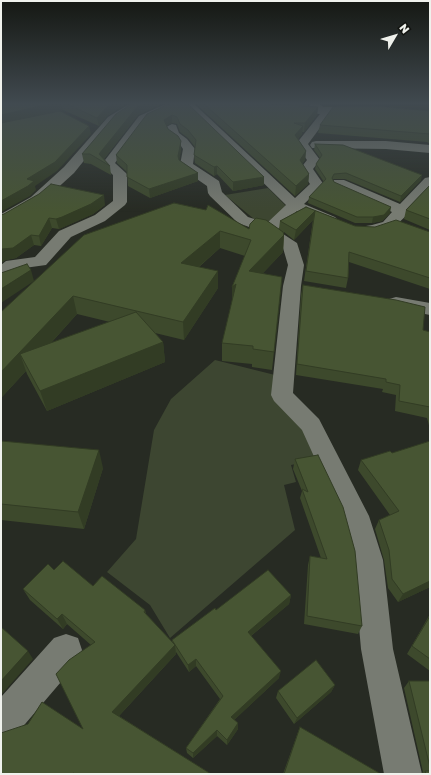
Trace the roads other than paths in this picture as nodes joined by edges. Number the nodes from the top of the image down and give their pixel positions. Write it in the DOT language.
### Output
graph roads {
  1 [pos="95,139"];
  2 [pos="126,139"];
  3 [pos="182,139"];
  4 [pos="225,139"];
  5 [pos="306,139"];
  6 [pos="302,144"];
  7 [pos="430,149"];
  8 [pos="339,183"];
  9 [pos="427,189"];
  10 [pos="294,205"];
  11 [pos="403,211"];
  12 [pos="1,220"];
  13 [pos="269,229"];
  14 [pos="1,273"];
  15 [pos="376,300"];
  16 [pos="430,309"];
  17 [pos="66,650"];
  18 [pos="1,724"];
  19 [pos="403,774"];
  1 -- 12 [label="street"];
  2 -- 14 [label="street"];
  3 -- 13 [label="street"];
  4 -- 10 [label="street"];
  5 -- 6 [label="street"];
  6 -- 7 [label="street"];
  6 -- 10 [label="street"];
  8 -- 11 [label="street"];
  9 -- 11 [label="street"];
  10 -- 11 [label="street"];
  10 -- 13 [label="street"];
  13 -- 19 [label="street"];
  15 -- 16 [label="street"];
  17 -- 18 [label="street"];
}
